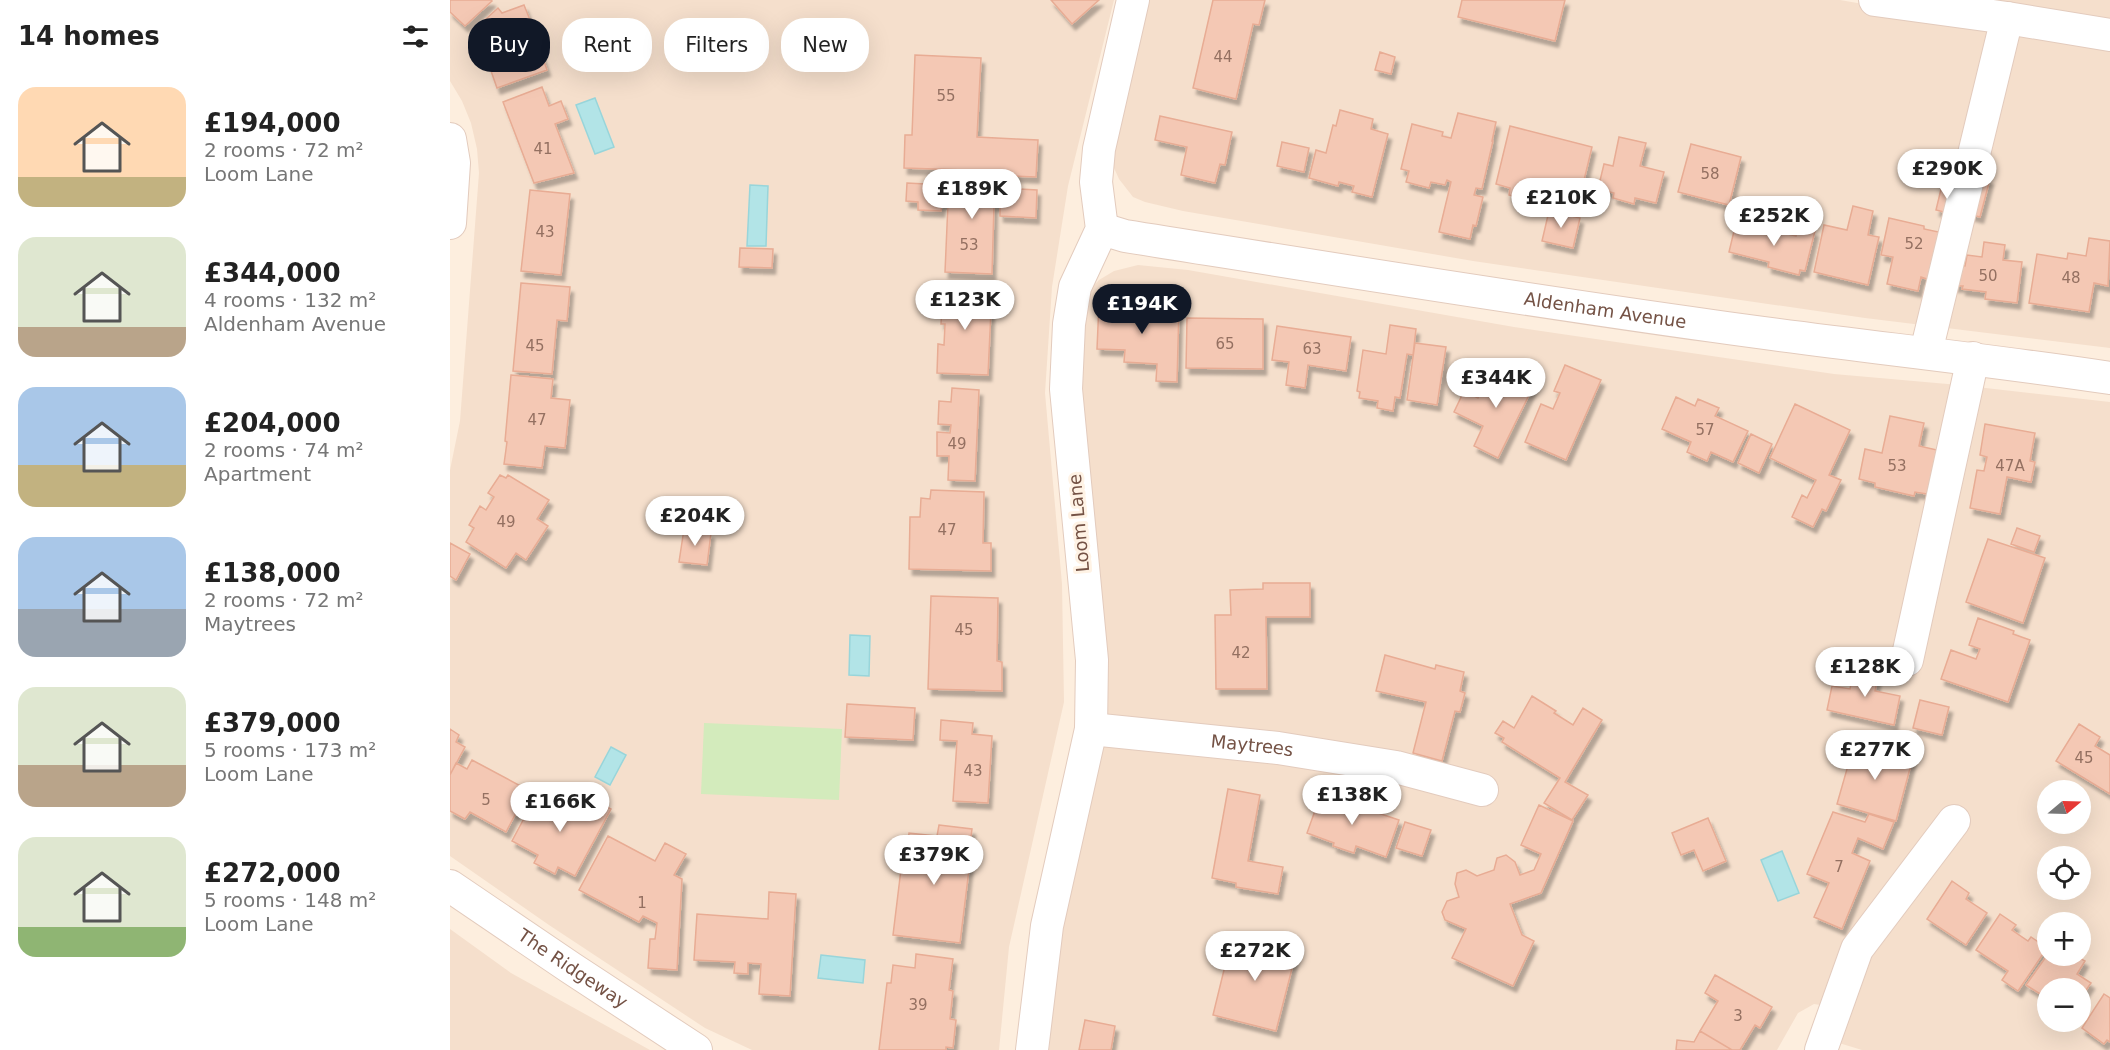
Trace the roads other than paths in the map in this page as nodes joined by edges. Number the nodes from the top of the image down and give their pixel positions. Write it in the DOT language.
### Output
graph roads {
  1 [pos="1133,0"];
  2 [pos="1875,0"];
  3 [pos="2007,18"];
  4 [pos="2110,35"];
  5 [pos="450,139"];
  6 [pos="450,223"];
  7 [pos="1101,229"];
  8 [pos="1926,352"];
  9 [pos="1973,358"];
  10 [pos="2110,378"];
  11 [pos="1907,660"];
  12 [pos="1091,729"];
  13 [pos="1482,790"];
  14 [pos="1954,820"];
  15 [pos="450,886"];
  16 [pos="696,1050"];
  17 [pos="1032,1050"];
  18 [pos="1821,1050"];
  1 -- 7 [label="street"];
  2 -- 3 [label="street"];
  3 -- 4 [label="street"];
  3 -- 8 [label="street"];
  5 -- 6 [label="street"];
  7 -- 8 [label="street, Aldenham Avenue"];
  7 -- 12 [label="street, Loom Lane"];
  8 -- 9 [label="street, Aldenham Avenue"];
  9 -- 10 [label="street, Aldenham Avenue"];
  9 -- 11 [label="street"];
  12 -- 13 [label="street, Maytrees"];
  12 -- 17 [label="street, Loom Lane"];
  14 -- 18 [label="street"];
  15 -- 16 [label="street, The Ridgeway"];
}
